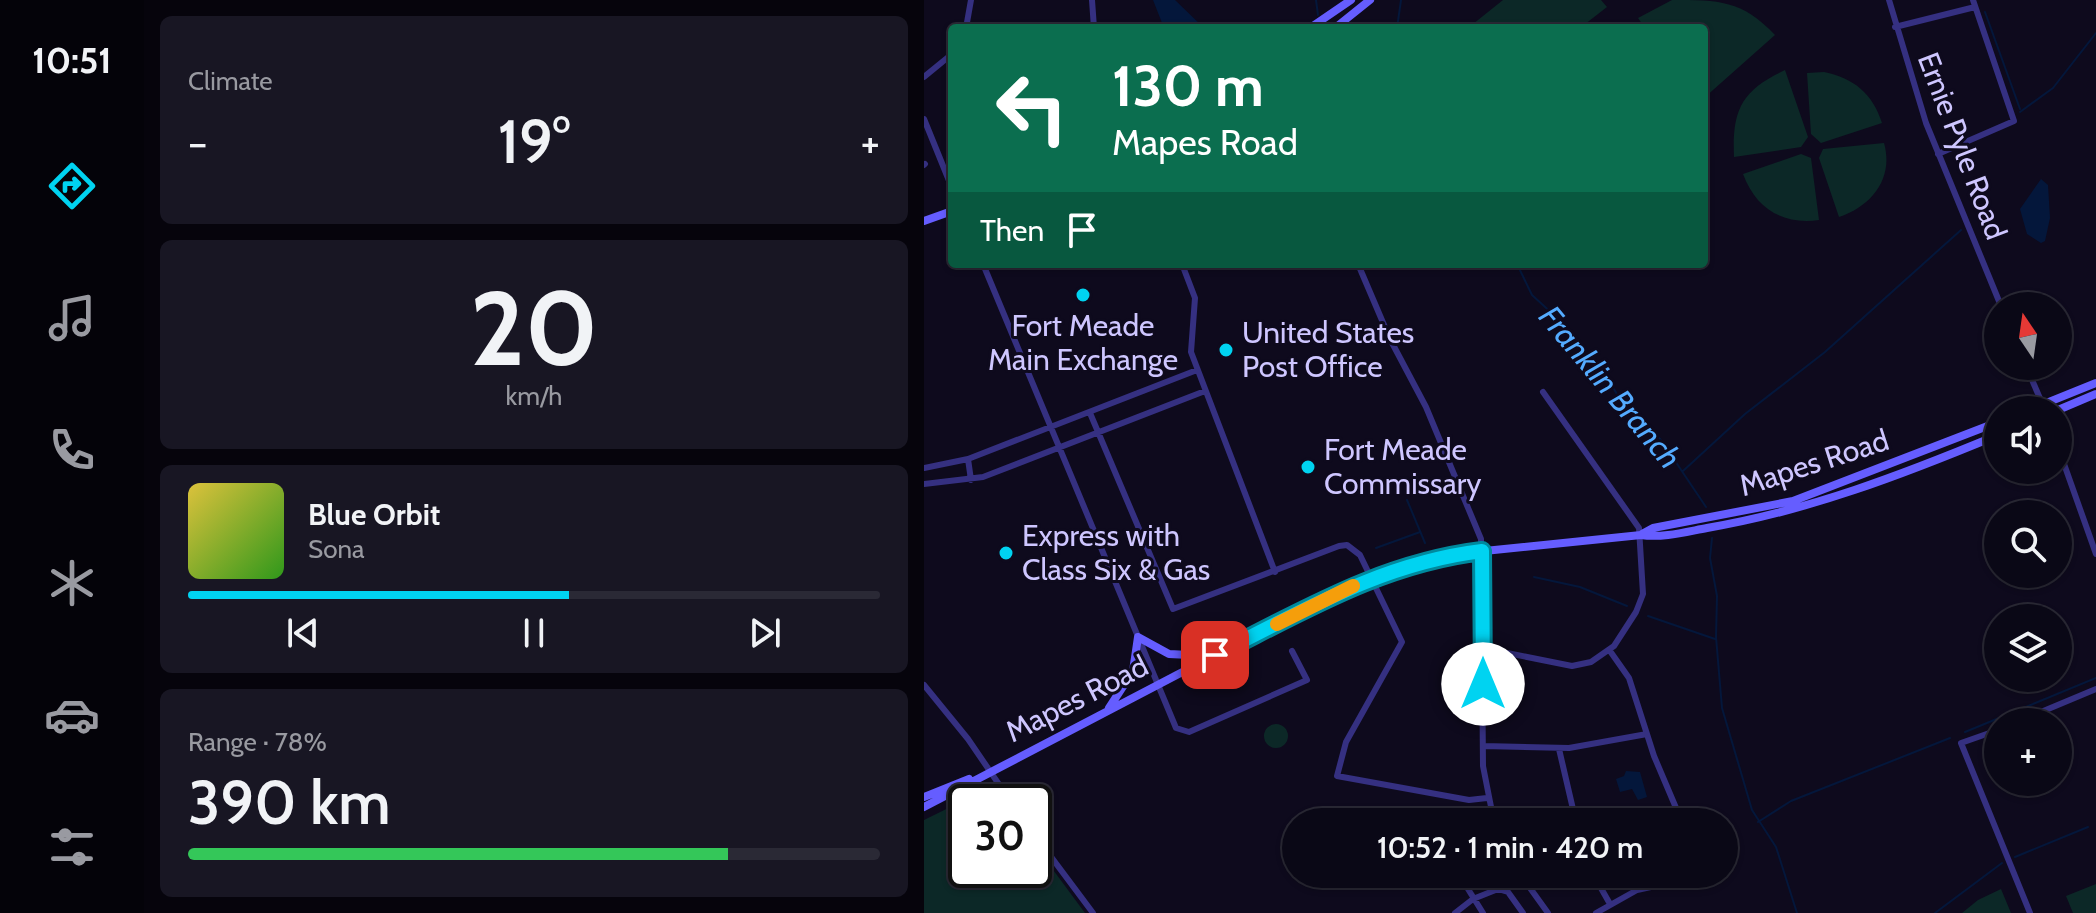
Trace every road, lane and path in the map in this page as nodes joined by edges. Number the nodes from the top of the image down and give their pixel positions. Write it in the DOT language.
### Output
graph roads {
  1 [pos="971,0"];
  2 [pos="1092,0"];
  3 [pos="1351,0"];
  4 [pos="1370,0"];
  5 [pos="1889,0"];
  6 [pos="1974,4"];
  7 [pos="967,24"];
  8 [pos="1094,24"];
  9 [pos="1316,24"];
  10 [pos="1340,24"];
  11 [pos="1895,27"];
  12 [pos="948,57"];
  13 [pos="924,77"];
  14 [pos="924,119"];
  15 [pos="1938,154"];
  16 [pos="948,178"];
  17 [pos="948,212"];
  18 [pos="924,221"];
  19 [pos="985,268"];
  20 [pos="1184,268"];
  21 [pos="1360,268"];
  22 [pos="1995,292"];
  23 [pos="1197,370"];
  24 [pos="2096,383"];
  25 [pos="1205,391"];
  26 [pos="1543,392"];
  27 [pos="2096,394"];
  28 [pos="2068,396"];
  29 [pos="2072,404"];
  30 [pos="1090,413"];
  31 [pos="1984,427"];
  32 [pos="1050,429"];
  33 [pos="1099,433"];
  34 [pos="1984,440"];
  35 [pos="1058,449"];
  36 [pos="968,459"];
  37 [pos="924,468"];
  38 [pos="971,480"];
  39 [pos="924,484"];
  40 [pos="2071,484"];
  41 [pos="1641,535"];
  42 [pos="2095,549"];
  43 [pos="1482,551"];
  44 [pos="1275,572"];
  45 [pos="1369,578"];
  46 [pos="1138,637"];
  47 [pos="1292,651"];
  48 [pos="1610,651"];
  49 [pos="1483,653"];
  50 [pos="1215,655"];
  51 [pos="924,685"];
  52 [pos="1158,685"];
  53 [pos="2096,689"];
  54 [pos="2051,708"];
  55 [pos="1106,712"];
  56 [pos="1647,734"];
  57 [pos="1984,735"];
  58 [pos="1483,746"];
  59 [pos="1559,749"];
  60 [pos="988,772"];
  61 [pos="997,784"];
  62 [pos="924,797"];
  63 [pos="1487,798"];
  64 [pos="924,807"];
  65 [pos="1490,808"];
  66 [pos="1573,808"];
  67 [pos="1676,808"];
  68 [pos="1052,858"];
  69 [pos="1469,888"];
  70 [pos="1530,888"];
  71 [pos="1601,888"];
  72 [pos="1646,888"];
  73 [pos="1473,899"];
  74 [pos="1610,904"];
  75 [pos="1093,913"];
  76 [pos="1455,913"];
  77 [pos="1483,913"];
  78 [pos="1523,913"];
  79 [pos="1548,913"];
  80 [pos="1596,913"];
  81 [pos="2030,913"];
  1 -- 7 [label="street"];
  2 -- 8 [label="street"];
  3 -- 9 [label="street"];
  4 -- 10 [label="street"];
  5 -- 11 [label="street, Ernie Pyle Road"];
  6 -- 11 [label="street"];
  6 -- 15 [label="street"];
  11 -- 15 [label="street, Ernie Pyle Road"];
  12 -- 13 [label="street"];
  14 -- 16 [label="street"];
  15 -- 22 [label="street, Ernie Pyle Road"];
  17 -- 18 [label="street"];
  19 -- 32 [label="street"];
  20 -- 23 [label="street"];
  21 -- 43 [label="street"];
  23 -- 25 [label="street"];
  23 -- 30 [label="street"];
  24 -- 28 [label="street"];
  25 -- 33 [label="street"];
  25 -- 44 [label="street"];
  26 -- 41 [label="street"];
  27 -- 29 [label="street"];
  30 -- 32 [label="street"];
  30 -- 33 [label="street"];
  31 -- 41 [label="street, Mapes Road"];
  32 -- 35 [label="street"];
  32 -- 36 [label="street"];
  33 -- 35 [label="street"];
  33 -- 44 [label="street"];
  34 -- 41 [label="street, Mapes Road"];
  35 -- 38 [label="street"];
  35 -- 46 [label="street"];
  36 -- 37 [label="street"];
  36 -- 38 [label="street"];
  38 -- 39 [label="street"];
  40 -- 42 [label="street"];
  41 -- 43 [label="street, Mapes Road"];
  41 -- 48 [label="street"];
  43 -- 45 [label="street, Mapes Road"];
  43 -- 49 [label="street"];
  44 -- 45 [label="street"];
  45 -- 50 [label="street, Mapes Road"];
  45 -- 63 [label="street"];
  46 -- 50 [label="street"];
  46 -- 52 [label="street"];
  46 -- 55 [label="street"];
  47 -- 52 [label="street"];
  48 -- 49 [label="street"];
  48 -- 56 [label="street"];
  49 -- 58 [label="street"];
  50 -- 52 [label="street, Mapes Road"];
  51 -- 60 [label="street"];
  52 -- 55 [label="street, Mapes Road"];
  53 -- 54 [label="street"];
  55 -- 60 [label="street, Mapes Road"];
  56 -- 59 [label="street"];
  56 -- 67 [label="street"];
  57 -- 81 [label="street"];
  58 -- 59 [label="street"];
  58 -- 63 [label="street"];
  59 -- 66 [label="street"];
  60 -- 61 [label="street"];
  60 -- 62 [label="street, Mapes Road"];
  60 -- 64 [label="street, Mapes Road"];
  63 -- 65 [label="street"];
  68 -- 75 [label="street"];
  69 -- 73 [label="street"];
  70 -- 79 [label="street"];
  71 -- 74 [label="street"];
  72 -- 74 [label="street"];
  73 -- 76 [label="street"];
  73 -- 77 [label="street"];
  73 -- 78 [label="street"];
  74 -- 80 [label="street"];
}
